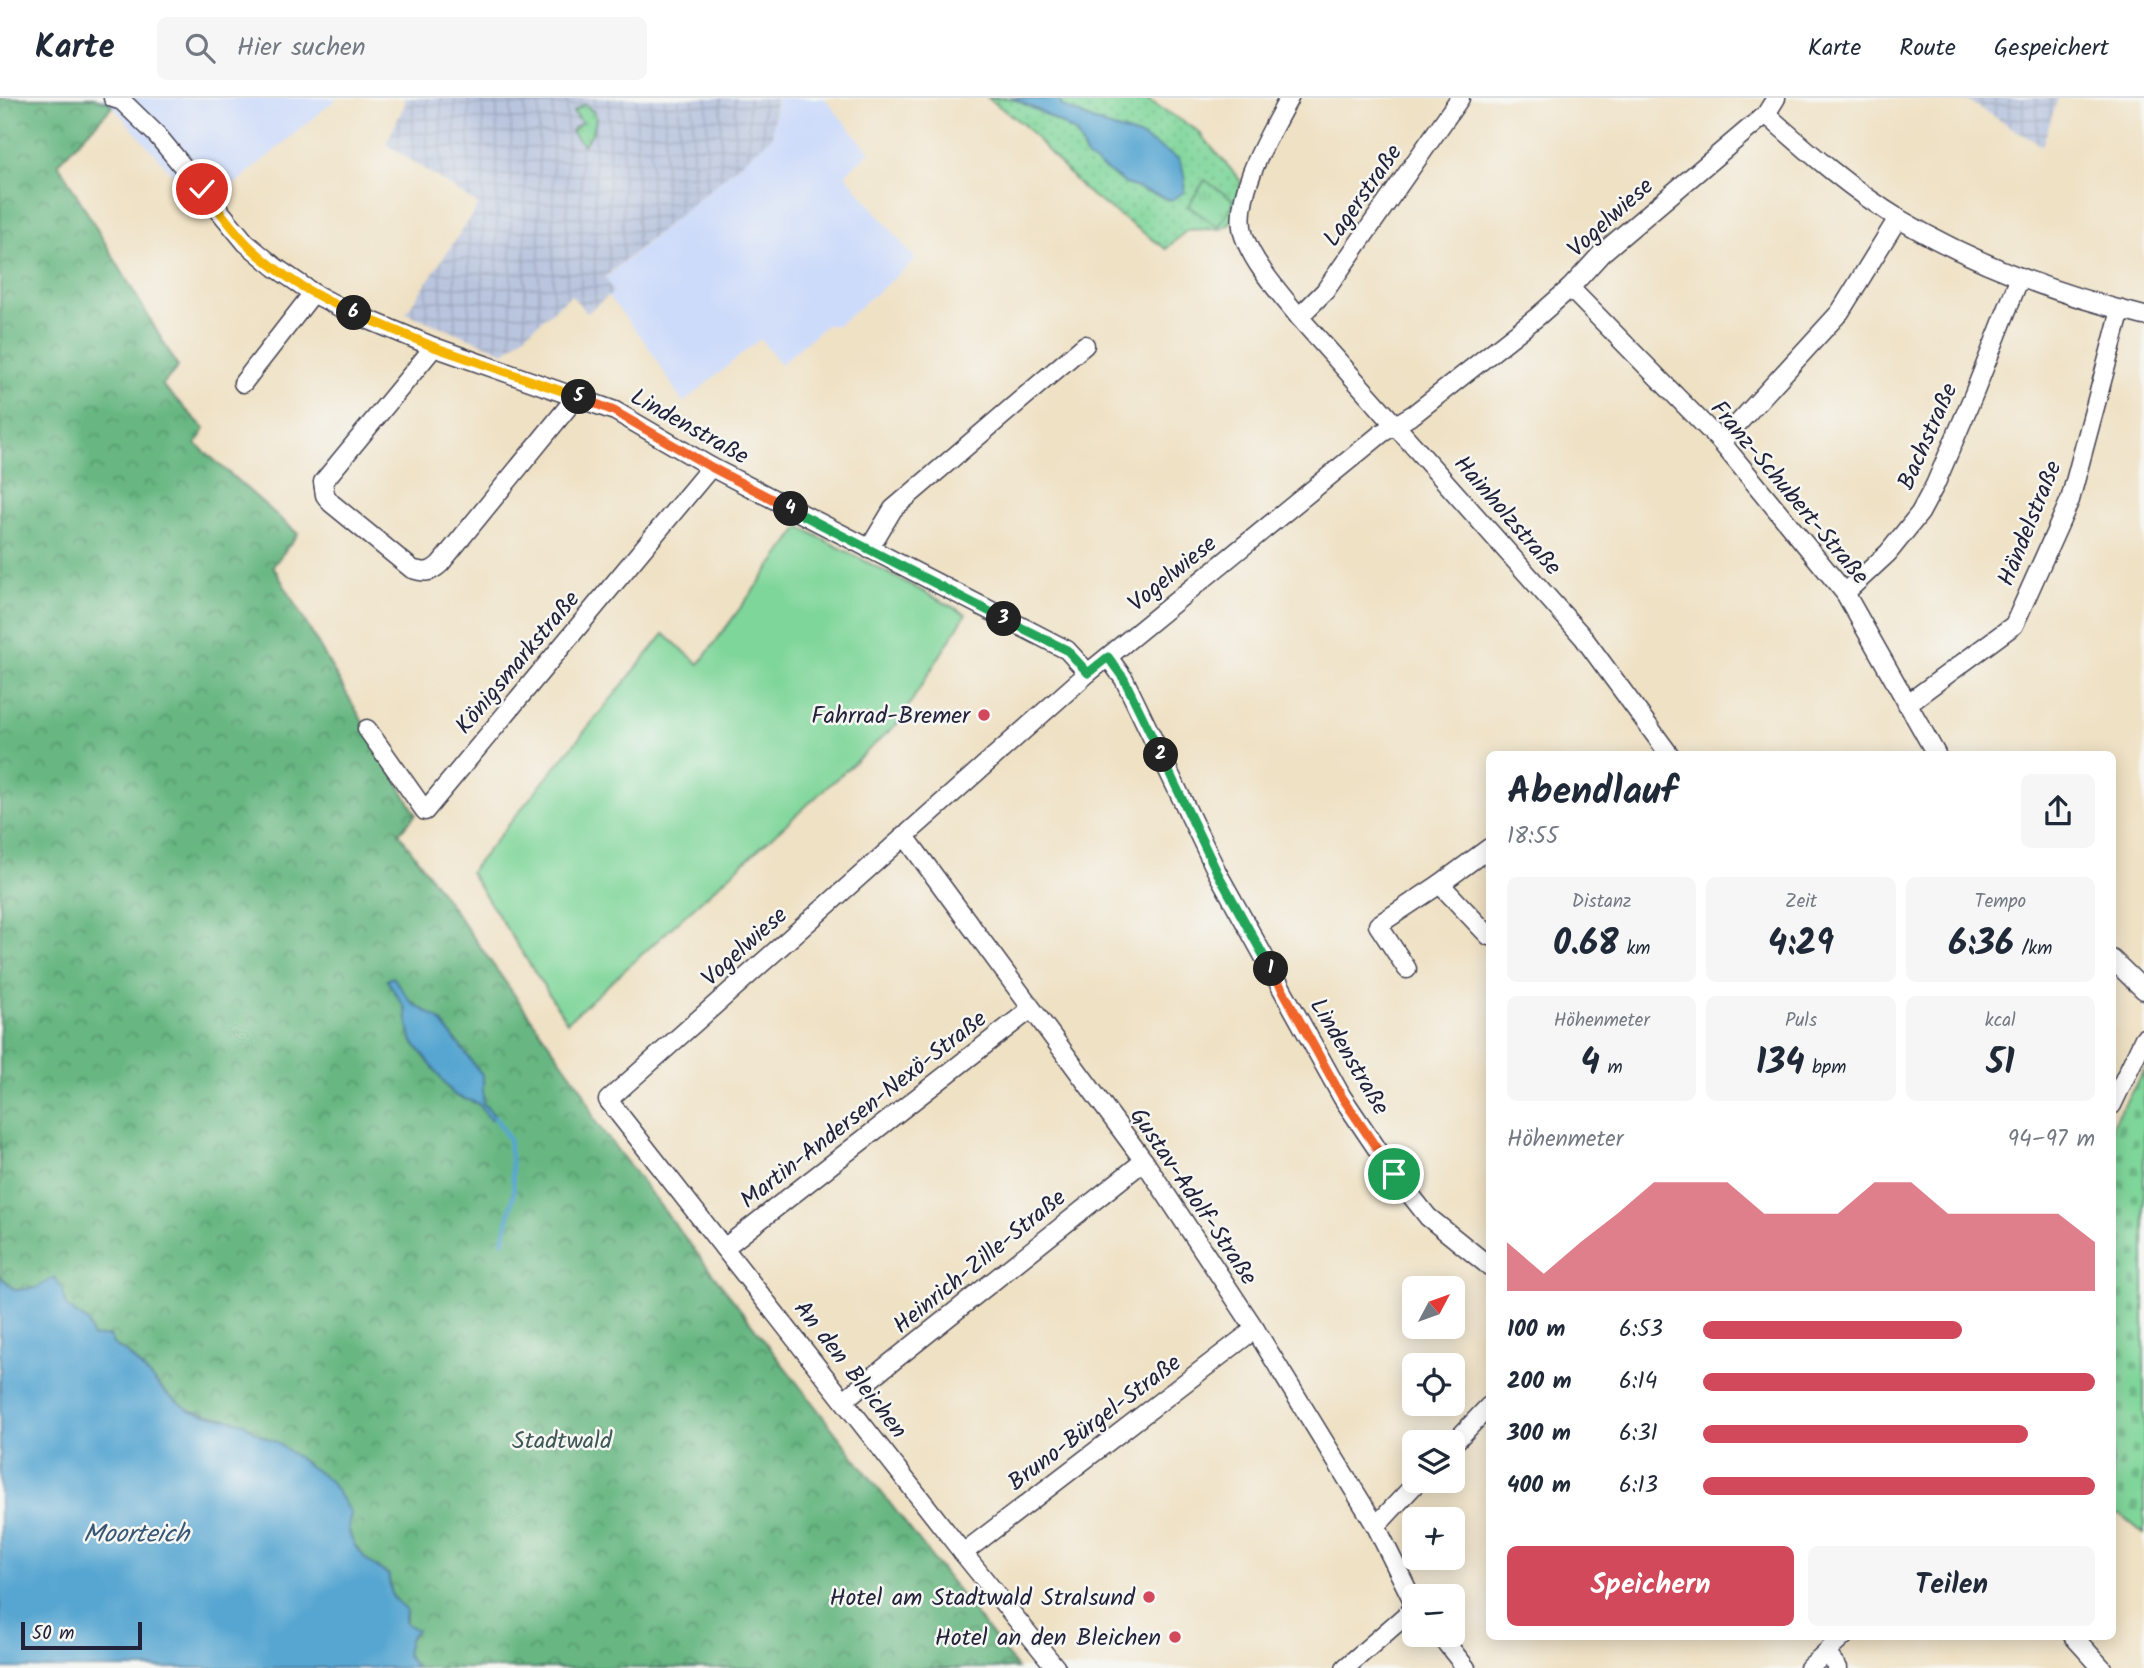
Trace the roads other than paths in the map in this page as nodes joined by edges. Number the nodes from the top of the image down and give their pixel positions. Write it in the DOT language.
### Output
graph roads {
  1 [pos="113,98"];
  2 [pos="1289,98"];
  3 [pos="1460,98"];
  4 [pos="1776,98"];
  5 [pos="1766,114"];
  6 [pos="1898,218"];
  7 [pos="2020,277"];
  8 [pos="1570,288"];
  9 [pos="313,293"];
  10 [pos="2121,310"];
  11 [pos="2144,316"];
  12 [pos="1299,317"];
  13 [pos="1085,345"];
  14 [pos="434,347"];
  15 [pos="243,383"];
  16 [pos="577,396"];
  17 [pos="1395,424"];
  18 [pos="1721,442"];
  19 [pos="711,467"];
  20 [pos="869,550"];
  21 [pos="1844,593"];
  22 [pos="1108,657"];
  23 [pos="1088,673"];
  24 [pos="1907,704"];
  25 [pos="367,729"];
  26 [pos="1667,751"];
  27 [pos="1934,751"];
  28 [pos="904,835"];
  29 [pos="1486,850"];
  30 [pos="1440,884"];
  31 [pos="1486,933"];
  32 [pos="2116,963"];
  33 [pos="1407,970"];
  34 [pos="2144,990"];
  35 [pos="1031,1009"];
  36 [pos="2144,1038"];
  37 [pos="2116,1097"];
  38 [pos="608,1100"];
  39 [pos="1144,1161"];
  40 [pos="724,1248"];
  41 [pos="1486,1264"];
  42 [pos="1255,1329"];
  43 [pos="844,1400"];
  44 [pos="1486,1409"];
  45 [pos="1465,1431"];
  46 [pos="1407,1493"];
  47 [pos="1376,1526"];
  48 [pos="962,1553"];
  49 [pos="1404,1584"];
  50 [pos="1402,1616"];
  51 [pos="1840,1640"];
  52 [pos="2077,1640"];
  53 [pos="1449,1647"];
  54 [pos="1826,1653"];
  55 [pos="1056,1668"];
  56 [pos="1345,1668"];
  57 [pos="1466,1668"];
  58 [pos="1809,1668"];
  59 [pos="1838,1668"];
  60 [pos="2102,1668"];
  1 -- 9 [label="street, Lindenstraße"];
  2 -- 12 [label="street, Hainholzstraße"];
  3 -- 12 [label="street, Lagerstraße"];
  4 -- 5 [label="street, Vogelwiese"];
  5 -- 6 [label="street"];
  5 -- 8 [label="street, Vogelwiese"];
  6 -- 7 [label="street"];
  6 -- 18 [label="street"];
  7 -- 10 [label="street"];
  7 -- 21 [label="street, Bachstraße"];
  8 -- 17 [label="street, Vogelwiese"];
  8 -- 18 [label="street, Franz-Schubert-Straße"];
  9 -- 14 [label="street, Lindenstraße"];
  9 -- 15 [label="street"];
  10 -- 11 [label="street"];
  10 -- 24 [label="street, Händelstraße"];
  12 -- 17 [label="street, Hainholzstraße"];
  13 -- 20 [label="street"];
  14 -- 16 [label="street, Lindenstraße"];
  14 -- 16 [label="street"];
  16 -- 19 [label="street, Lindenstraße"];
  17 -- 22 [label="street, Vogelwiese"];
  17 -- 26 [label="street, Hainholzstraße"];
  18 -- 21 [label="street, Franz-Schubert-Straße"];
  19 -- 20 [label="street, Lindenstraße"];
  19 -- 25 [label="street, Königsmarkstraße"];
  20 -- 23 [label="street, Lindenstraße"];
  21 -- 24 [label="street, Franz-Schubert-Straße"];
  22 -- 23 [label="street, Vogelwiese"];
  22 -- 41 [label="street, Lindenstraße"];
  23 -- 28 [label="street, Vogelwiese"];
  24 -- 27 [label="street, Franz-Schubert-Straße"];
  28 -- 35 [label="street, Gustav-Adolf-Straße"];
  28 -- 38 [label="street, Vogelwiese"];
  29 -- 30 [label="street"];
  30 -- 31 [label="street"];
  30 -- 33 [label="street"];
  32 -- 34 [label="street"];
  35 -- 39 [label="street, Gustav-Adolf-Straße"];
  35 -- 40 [label="street, Martin-Andersen-Nexö-Straße"];
  36 -- 37 [label="street"];
  38 -- 40 [label="street, An den Bleichen"];
  39 -- 42 [label="street, Gustav-Adolf-Straße"];
  39 -- 43 [label="street, Heinrich-Zille-Straße"];
  40 -- 43 [label="street, An den Bleichen"];
  42 -- 47 [label="street, Gustav-Adolf-Straße"];
  42 -- 48 [label="street, Bruno-Bürgel-Straße"];
  43 -- 48 [label="street, An den Bleichen"];
  44 -- 45 [label="street"];
  46 -- 47 [label="street"];
  47 -- 49 [label="street, Gustav-Adolf-Straße"];
  48 -- 55 [label="street, An den Bleichen"];
  50 -- 56 [label="street"];
  51 -- 54 [label="street"];
  52 -- 60 [label="street"];
  53 -- 57 [label="street"];
  54 -- 58 [label="street"];
  54 -- 59 [label="street"];
}
